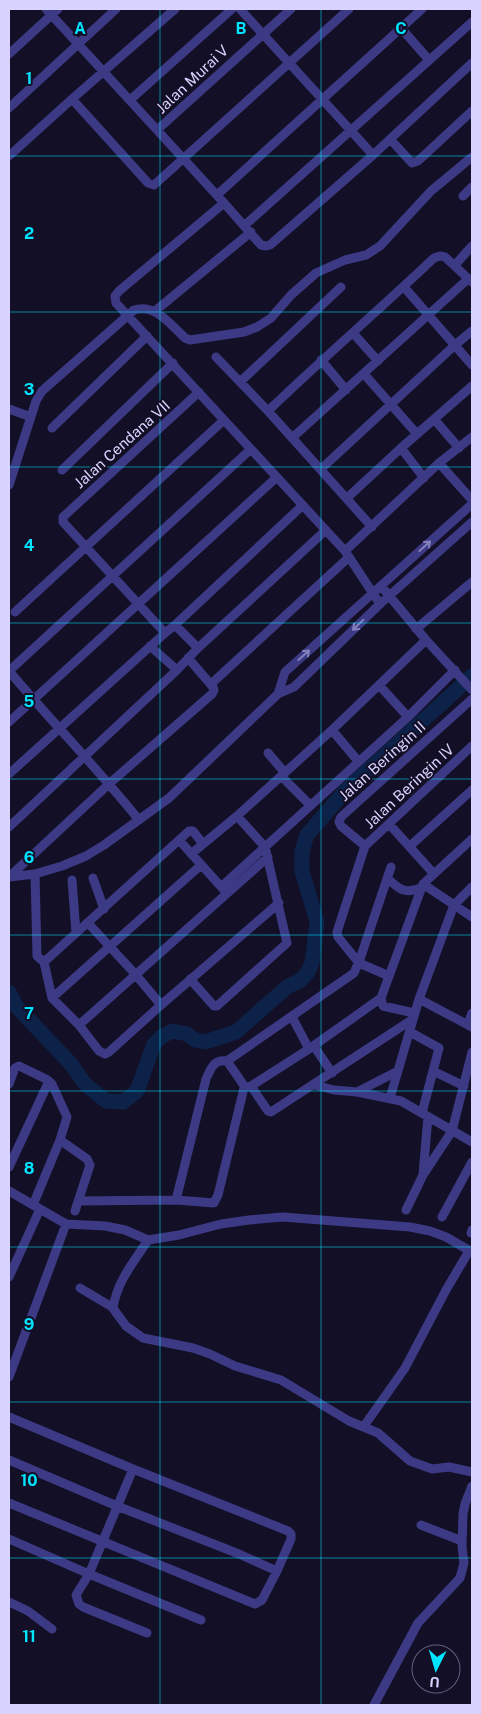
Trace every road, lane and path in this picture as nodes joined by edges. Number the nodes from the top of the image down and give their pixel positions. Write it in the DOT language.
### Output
graph roads {
  1 [pos="116,9"];
  2 [pos="175,9"];
  3 [pos="232,9"];
  4 [pos="240,9"];
  5 [pos="291,9"];
  6 [pos="348,9"];
  7 [pos="422,9"];
  8 [pos="52,11"];
  9 [pos="472,22"];
  10 [pos="401,28"];
  11 [pos="262,34"];
  12 [pos="77,43"];
  13 [pos="9,54"];
  14 [pos="429,60"];
  15 [pos="288,62"];
  16 [pos="472,63"];
  17 [pos="105,71"];
  18 [pos="72,99"];
  19 [pos="324,99"];
  20 [pos="130,100"];
  21 [pos="9,108"];
  22 [pos="472,111"];
  23 [pos="157,130"];
  24 [pos="350,130"];
  25 [pos="390,139"];
  26 [pos="373,154"];
  27 [pos="9,156"];
  28 [pos="472,157"];
  29 [pos="184,160"];
  30 [pos="472,187"];
  31 [pos="217,195"];
  32 [pos="463,196"];
  33 [pos="224,203"];
  34 [pos="248,229"];
  35 [pos="472,246"];
  36 [pos="456,265"];
  37 [pos="470,281"];
  38 [pos="341,286"];
  39 [pos="404,287"];
  40 [pos="155,310"];
  41 [pos="128,315"];
  42 [pos="430,315"];
  43 [pos="472,331"];
  44 [pos="353,333"];
  45 [pos="147,336"];
  46 [pos="454,345"];
  47 [pos="216,357"];
  48 [pos="320,360"];
  49 [pos="378,361"];
  50 [pos="173,363"];
  51 [pos="472,365"];
  52 [pos="364,374"];
  53 [pos="240,382"];
  54 [pos="472,386"];
  55 [pos="346,390"];
  56 [pos="199,392"];
  57 [pos="390,405"];
  58 [pos="9,409"];
  59 [pos="268,411"];
  60 [pos="31,417"];
  61 [pos="434,419"];
  62 [pos="224,420"];
  63 [pos="52,428"];
  64 [pos="416,434"];
  65 [pos="472,436"];
  66 [pos="292,438"];
  67 [pos="401,448"];
  68 [pos="459,448"];
  69 [pos="251,449"];
  70 [pos="440,462"];
  71 [pos="62,470"];
  72 [pos="321,470"];
  73 [pos="277,477"];
  74 [pos="424,478"];
  75 [pos="9,485"];
  76 [pos="347,498"];
  77 [pos="472,502"];
  78 [pos="303,505"];
  79 [pos="472,522"];
  80 [pos="372,527"];
  81 [pos="326,530"];
  82 [pos="86,547"];
  83 [pos="347,555"];
  84 [pos="112,575"];
  85 [pos="472,582"];
  86 [pos="381,586"];
  87 [pos="373,592"];
  88 [pos="389,597"];
  89 [pos="139,603"];
  90 [pos="380,604"];
  91 [pos="15,612"];
  92 [pos="175,625"];
  93 [pos="416,629"];
  94 [pos="164,633"];
  95 [pos="426,640"];
  96 [pos="150,646"];
  97 [pos="198,648"];
  98 [pos="188,658"];
  99 [pos="177,670"];
  100 [pos="9,671"];
  101 [pos="456,672"];
  102 [pos="210,684"];
  103 [pos="379,685"];
  104 [pos="472,690"];
  105 [pos="278,694"];
  106 [pos="472,699"];
  107 [pos="33,700"];
  108 [pos="408,717"];
  109 [pos="9,722"];
  110 [pos="58,728"];
  111 [pos="332,730"];
  112 [pos="472,746"];
  113 [pos="268,753"];
  114 [pos="85,758"];
  115 [pos="358,761"];
  116 [pos="9,774"];
  117 [pos="283,774"];
  118 [pos="110,784"];
  119 [pos="472,790"];
  120 [pos="310,805"];
  121 [pos="237,816"];
  122 [pos="139,820"];
  123 [pos="388,824"];
  124 [pos="9,828"];
  125 [pos="472,839"];
  126 [pos="179,840"];
  127 [pos="203,844"];
  128 [pos="365,846"];
  129 [pos="410,846"];
  130 [pos="266,847"];
  131 [pos="192,854"];
  132 [pos="268,857"];
  133 [pos="201,865"];
  134 [pos="391,867"];
  135 [pos="35,874"];
  136 [pos="434,874"];
  137 [pos="9,877"];
  138 [pos="93,878"];
  139 [pos="387,878"];
  140 [pos="72,880"];
  141 [pos="422,886"];
  142 [pos="472,887"];
  143 [pos="224,890"];
  144 [pos="278,902"];
  145 [pos="454,905"];
  146 [pos="104,909"];
  147 [pos="472,917"];
  148 [pos="88,923"];
  149 [pos="76,933"];
  150 [pos="110,947"];
  151 [pos="44,962"];
  152 [pos="359,963"];
  153 [pos="136,975"];
  154 [pos="389,976"];
  155 [pos="190,980"];
  156 [pos="52,998"];
  157 [pos="381,998"];
  158 [pos="419,998"];
  159 [pos="161,1005"];
  160 [pos="472,1013"];
  161 [pos="414,1016"];
  162 [pos="292,1017"];
  163 [pos="78,1025"];
  164 [pos="470,1026"];
  165 [pos="410,1032"];
  166 [pos="312,1047"];
  167 [pos="472,1052"];
  168 [pos="227,1061"];
  169 [pos="398,1071"];
  170 [pos="433,1071"];
  171 [pos="332,1073"];
  172 [pos="49,1081"];
  173 [pos="9,1084"];
  174 [pos="315,1085"];
  175 [pos="248,1086"];
  176 [pos="464,1086"];
  177 [pos="357,1092"];
  178 [pos="390,1098"];
  179 [pos="425,1115"];
  180 [pos="452,1130"];
  181 [pos="60,1140"];
  182 [pos="472,1142"];
  183 [pos="472,1162"];
  184 [pos="9,1167"];
  185 [pos="423,1175"];
  186 [pos="9,1191"];
  187 [pos="176,1200"];
  188 [pos="80,1201"];
  189 [pos="36,1207"];
  190 [pos="406,1210"];
  191 [pos="75,1211"];
  192 [pos="442,1217"];
  193 [pos="66,1224"];
  194 [pos="148,1240"];
  195 [pos="471,1251"];
  196 [pos="9,1277"];
  197 [pos="80,1288"];
  198 [pos="113,1308"];
  199 [pos="9,1376"];
  200 [pos="9,1418"];
  201 [pos="364,1426"];
  202 [pos="9,1460"];
  203 [pos="133,1470"];
  204 [pos="472,1472"];
  205 [pos="472,1486"];
  206 [pos="9,1503"];
  207 [pos="117,1506"];
  208 [pos="421,1525"];
  209 [pos="9,1539"];
  210 [pos="103,1541"];
  211 [pos="462,1543"];
  212 [pos="472,1549"];
  213 [pos="277,1571"];
  214 [pos="89,1574"];
  215 [pos="9,1602"];
  216 [pos="201,1620"];
  217 [pos="52,1629"];
  218 [pos="147,1633"];
  219 [pos="374,1705"];
  1 -- 12 [label="street"];
  2 -- 17 [label="street"];
  3 -- 20 [label="street"];
  4 -- 11 [label="street"];
  5 -- 11 [label="street, Jalan Murai V"];
  6 -- 15 [label="street"];
  7 -- 10 [label="street"];
  8 -- 12 [label="street"];
  8 -- 13 [label="street"];
  9 -- 14 [label="street"];
  10 -- 14 [label="street"];
  10 -- 19 [label="street"];
  11 -- 15 [label="street"];
  11 -- 23 [label="street, Jalan Murai V"];
  12 -- 17 [label="street"];
  12 -- 21 [label="street"];
  14 -- 24 [label="street"];
  15 -- 19 [label="street"];
  15 -- 29 [label="street"];
  16 -- 25 [label="street"];
  17 -- 18 [label="street"];
  17 -- 20 [label="street"];
  18 -- 27 [label="street"];
  18 -- 29 [label="street"];
  19 -- 24 [label="street"];
  19 -- 31 [label="street"];
  20 -- 23 [label="street"];
  22 -- 25 [label="street"];
  23 -- 29 [label="street"];
  24 -- 26 [label="street"];
  24 -- 34 [label="street"];
  25 -- 26 [label="street"];
  26 -- 34 [label="street"];
  28 -- 40 [label="street"];
  29 -- 31 [label="street"];
  30 -- 32 [label="street"];
  31 -- 33 [label="street"];
  33 -- 34 [label="street"];
  33 -- 41 [label="street"];
  34 -- 40 [label="street"];
  35 -- 36 [label="street"];
  36 -- 37 [label="street"];
  36 -- 39 [label="street"];
  37 -- 42 [label="street"];
  38 -- 53 [label="street"];
  39 -- 42 [label="street"];
  39 -- 44 [label="street"];
  40 -- 41 [label="street"];
  41 -- 45 [label="street"];
  41 -- 60 [label="street"];
  42 -- 46 [label="street"];
  42 -- 49 [label="street"];
  43 -- 46 [label="street"];
  44 -- 48 [label="street"];
  44 -- 49 [label="street"];
  45 -- 50 [label="street"];
  45 -- 63 [label="street"];
  46 -- 51 [label="street"];
  46 -- 57 [label="street"];
  47 -- 53 [label="street"];
  48 -- 55 [label="street"];
  48 -- 59 [label="street"];
  49 -- 52 [label="street"];
  50 -- 56 [label="street"];
  50 -- 71 [label="street"];
  52 -- 55 [label="street"];
  52 -- 57 [label="street"];
  53 -- 59 [label="street"];
  54 -- 61 [label="street"];
  55 -- 66 [label="street"];
  56 -- 62 [label="street"];
  56 -- 82 [label="street, Jalan Cendana VII"];
  57 -- 64 [label="street"];
  57 -- 72 [label="street"];
  58 -- 60 [label="street"];
  59 -- 66 [label="street"];
  60 -- 75 [label="street"];
  61 -- 64 [label="street"];
  61 -- 68 [label="street"];
  62 -- 69 [label="street"];
  62 -- 82 [label="street"];
  64 -- 67 [label="street"];
  65 -- 68 [label="street"];
  66 -- 72 [label="street"];
  67 -- 74 [label="street"];
  67 -- 76 [label="street"];
  68 -- 70 [label="street"];
  69 -- 73 [label="street"];
  69 -- 84 [label="street"];
  70 -- 74 [label="street"];
  70 -- 77 [label="street"];
  72 -- 76 [label="street"];
  73 -- 78 [label="street"];
  73 -- 89 [label="street"];
  74 -- 80 [label="street"];
  76 -- 80 [label="street"];
  86 -- 77 [label="street, one-way"];
  78 -- 81 [label="street"];
  78 -- 92 [label="street"];
  79 -- 88 [label="street"];
  80 -- 83 [label="street"];
  81 -- 83 [label="street"];
  81 -- 97 [label="street"];
  82 -- 84 [label="street"];
  82 -- 91 [label="street"];
  83 -- 87 [label="street"];
  83 -- 102 [label="street"];
  84 -- 89 [label="street"];
  84 -- 100 [label="street"];
  85 -- 93 [label="street"];
  86 -- 87 [label="street"];
  86 -- 88 [label="street"];
  87 -- 90 [label="street"];
  105 -- 87 [label="street, one-way"];
  88 -- 90 [label="street"];
  88 -- 93 [label="street"];
  89 -- 94 [label="street"];
  89 -- 107 [label="street"];
  90 -- 105 [label="street, one-way"];
  92 -- 94 [label="street"];
  92 -- 97 [label="street"];
  93 -- 95 [label="street"];
  94 -- 96 [label="street"];
  95 -- 101 [label="street"];
  95 -- 103 [label="street"];
  96 -- 99 [label="street"];
  96 -- 110 [label="street"];
  97 -- 98 [label="street"];
  98 -- 99 [label="street"];
  98 -- 102 [label="street"];
  99 -- 114 [label="street"];
  100 -- 107 [label="street"];
  101 -- 104 [label="street"];
  101 -- 108 [label="street"];
  102 -- 118 [label="street"];
  103 -- 108 [label="street"];
  103 -- 111 [label="street"];
  105 -- 122 [label="street"];
  106 -- 128 [label="street, Jalan Beringin II"];
  107 -- 109 [label="street"];
  107 -- 110 [label="street"];
  108 -- 115 [label="street"];
  110 -- 114 [label="street"];
  110 -- 116 [label="street"];
  111 -- 115 [label="street"];
  111 -- 117 [label="street"];
  112 -- 123 [label="street, Jalan Beringin IV"];
  113 -- 117 [label="street"];
  114 -- 118 [label="street"];
  114 -- 124 [label="street"];
  115 -- 120 [label="street"];
  117 -- 120 [label="street"];
  117 -- 121 [label="street"];
  118 -- 122 [label="street"];
  118 -- 137 [label="street"];
  119 -- 129 [label="street"];
  120 -- 130 [label="street"];
  121 -- 127 [label="street"];
  121 -- 130 [label="street"];
  122 -- 135 [label="street"];
  123 -- 128 [label="street, Jalan Beringin IV"];
  123 -- 129 [label="street"];
  125 -- 136 [label="street"];
  126 -- 127 [label="street"];
  126 -- 131 [label="street"];
  126 -- 146 [label="street"];
  127 -- 131 [label="street"];
  128 -- 152 [label="street"];
  129 -- 136 [label="street"];
  130 -- 132 [label="street"];
  130 -- 143 [label="street"];
  131 -- 133 [label="street"];
  132 -- 143 [label="street"];
  132 -- 144 [label="street"];
  133 -- 143 [label="street"];
  133 -- 150 [label="street"];
  134 -- 139 [label="street"];
  135 -- 137 [label="street"];
  135 -- 151 [label="street"];
  136 -- 141 [label="street"];
  138 -- 146 [label="street"];
  139 -- 141 [label="street"];
  139 -- 152 [label="street"];
  140 -- 149 [label="street"];
  141 -- 145 [label="street"];
  141 -- 154 [label="street"];
  142 -- 145 [label="street"];
  143 -- 153 [label="street"];
  144 -- 155 [label="street"];
  144 -- 155 [label="street"];
  145 -- 147 [label="street"];
  145 -- 158 [label="street"];
  146 -- 148 [label="street"];
  148 -- 149 [label="street"];
  148 -- 150 [label="street"];
  149 -- 151 [label="street"];
  150 -- 153 [label="street"];
  150 -- 156 [label="street"];
  151 -- 156 [label="street"];
  152 -- 154 [label="street"];
  152 -- 162 [label="street"];
  153 -- 159 [label="street"];
  153 -- 163 [label="street"];
  154 -- 157 [label="street"];
  155 -- 159 [label="street"];
  156 -- 163 [label="street"];
  157 -- 161 [label="street"];
  157 -- 166 [label="street"];
  158 -- 161 [label="street"];
  158 -- 164 [label="street"];
  159 -- 163 [label="street"];
  160 -- 164 [label="street"];
  161 -- 165 [label="street"];
  161 -- 171 [label="street"];
  162 -- 166 [label="street"];
  162 -- 168 [label="street"];
  165 -- 169 [label="street"];
  165 -- 170 [label="street"];
  166 -- 171 [label="street"];
  166 -- 175 [label="street"];
  167 -- 176 [label="street"];
  168 -- 175 [label="street"];
  168 -- 187 [label="street"];
  169 -- 177 [label="street"];
  169 -- 178 [label="street"];
  170 -- 176 [label="street"];
  170 -- 179 [label="street"];
  171 -- 174 [label="street"];
  172 -- 173 [label="street"];
  172 -- 181 [label="street"];
  172 -- 184 [label="street"];
  174 -- 175 [label="street"];
  174 -- 177 [label="street"];
  175 -- 187 [label="street"];
  176 -- 180 [label="street"];
  177 -- 178 [label="street"];
  178 -- 179 [label="street"];
  179 -- 180 [label="street"];
  179 -- 185 [label="street"];
  180 -- 182 [label="street"];
  180 -- 185 [label="street"];
  181 -- 188 [label="street"];
  181 -- 189 [label="street"];
  183 -- 192 [label="street"];
  185 -- 190 [label="street"];
  186 -- 189 [label="street"];
  187 -- 188 [label="street"];
  188 -- 191 [label="street"];
  189 -- 193 [label="street"];
  189 -- 196 [label="street"];
  193 -- 194 [label="street"];
  193 -- 199 [label="street"];
  194 -- 195 [label="street"];
  194 -- 198 [label="street"];
  195 -- 201 [label="street"];
  197 -- 198 [label="street"];
  198 -- 201 [label="street"];
  200 -- 203 [label="street"];
  201 -- 204 [label="street"];
  202 -- 207 [label="street"];
  203 -- 207 [label="street"];
  203 -- 213 [label="street"];
  205 -- 211 [label="street"];
  206 -- 210 [label="street"];
  207 -- 210 [label="street"];
  207 -- 213 [label="street"];
  208 -- 211 [label="street"];
  209 -- 214 [label="street"];
  210 -- 213 [label="street"];
  210 -- 214 [label="street"];
  211 -- 212 [label="street"];
  211 -- 219 [label="street"];
  214 -- 216 [label="street"];
  214 -- 218 [label="street"];
  215 -- 217 [label="street"];
}
